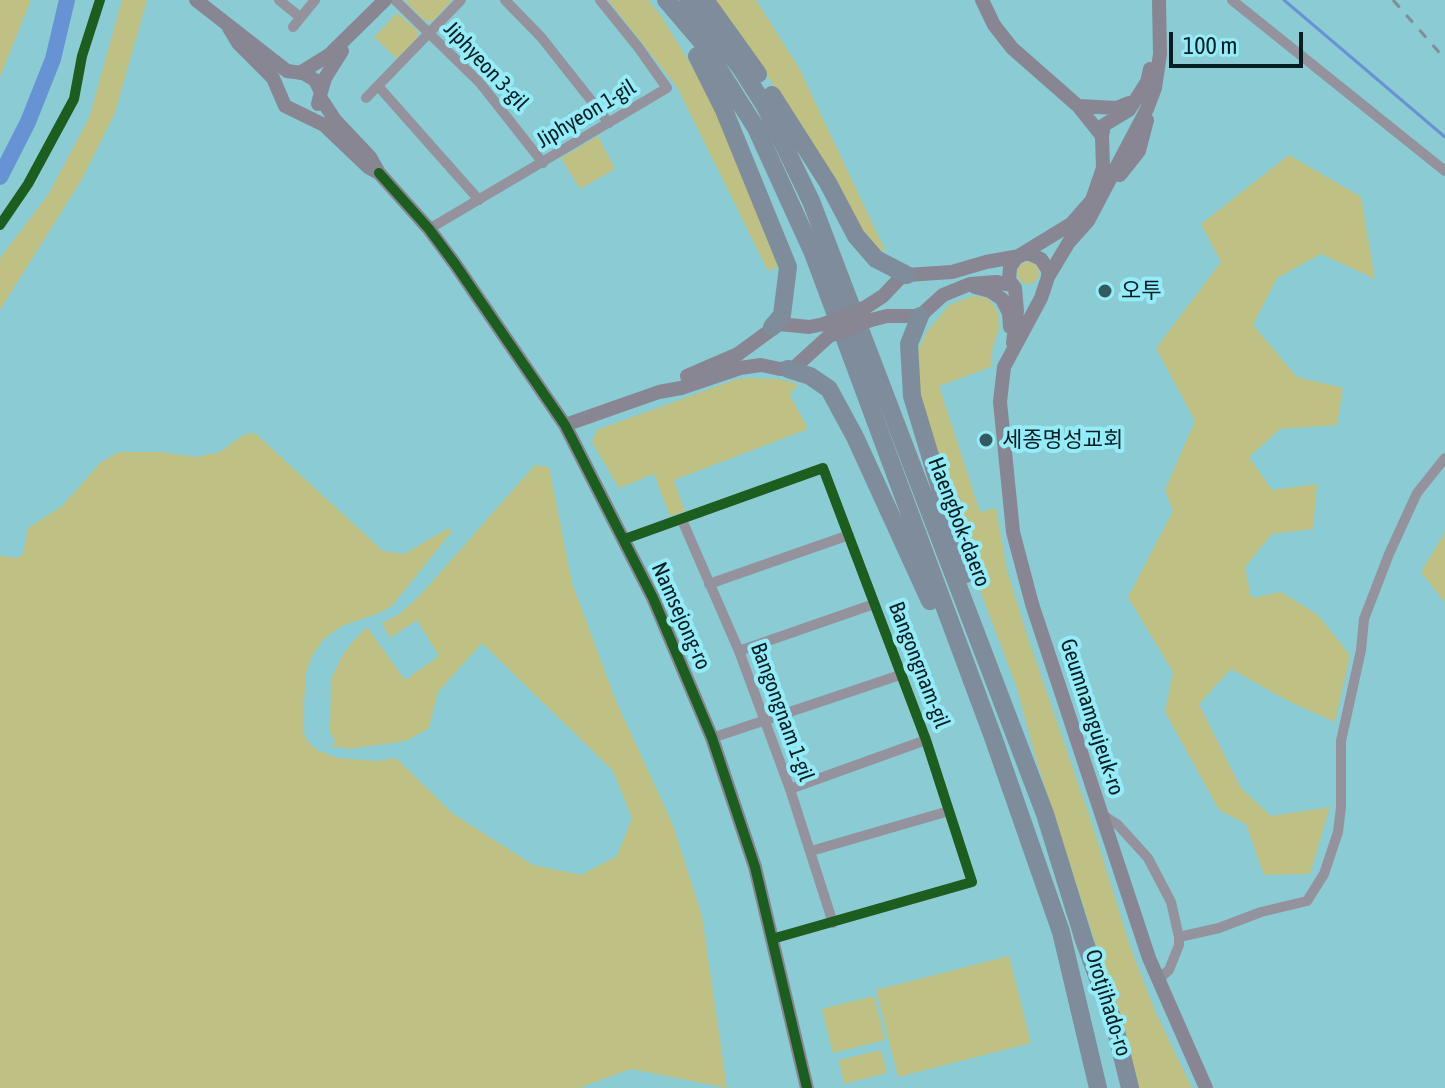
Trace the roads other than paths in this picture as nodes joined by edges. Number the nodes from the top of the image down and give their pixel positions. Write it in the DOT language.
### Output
graph roads {
  1 [pos="196,0"];
  2 [pos="279,0"];
  3 [pos="315,0"];
  4 [pos="385,0"];
  5 [pos="395,0"];
  6 [pos="461,0"];
  7 [pos="505,0"];
  8 [pos="600,0"];
  9 [pos="663,0"];
  10 [pos="688,0"];
  11 [pos="705,0"];
  12 [pos="982,0"];
  13 [pos="1158,0"];
  14 [pos="1232,0"];
  15 [pos="300,17"];
  16 [pos="367,19"];
  17 [pos="293,27"];
  18 [pos="229,28"];
  19 [pos="429,33"];
  20 [pos="298,73"];
  21 [pos="378,86"];
  22 [pos="280,93"];
  23 [pos="320,94"];
  24 [pos="366,98"];
  25 [pos="1141,105"];
  26 [pos="1078,106"];
  27 [pos="301,114"];
  28 [pos="1115,118"];
  29 [pos="609,123"];
  30 [pos="1134,135"];
  31 [pos="1102,138"];
  32 [pos="1125,149"];
  33 [pos="543,163"];
  34 [pos="1445,171"];
  35 [pos="379,173"];
  36 [pos="479,200"];
  37 [pos="1085,217"];
  38 [pos="429,229"];
  39 [pos="1057,233"];
  40 [pos="1022,255"];
  41 [pos="986,262"];
  42 [pos="910,275"];
  43 [pos="1047,280"];
  44 [pos="965,286"];
  45 [pos="1013,286"];
  46 [pos="925,311"];
  47 [pos="869,313"];
  48 [pos="769,330"];
  49 [pos="826,330"];
  50 [pos="1013,347"];
  51 [pos="780,368"];
  52 [pos="659,392"];
  53 [pos="565,425"];
  54 [pos="1445,458"];
  55 [pos="682,520"];
  56 [pos="849,535"];
  57 [pos="625,539"];
  58 [pos="709,584"];
  59 [pos="874,604"];
  60 [pos="739,651"];
  61 [pos="900,675"];
  62 [pos="765,721"];
  63 [pos="1014,730"];
  64 [pos="993,737"];
  65 [pos="712,738"];
  66 [pos="926,740"];
  67 [pos="790,789"];
  68 [pos="949,811"];
  69 [pos="1101,814"];
  70 [pos="811,851"];
  71 [pos="833,923"];
  72 [pos="1061,932"];
  73 [pos="1179,937"];
  74 [pos="772,939"];
  75 [pos="1084,940"];
  76 [pos="1158,980"];
  77 [pos="807,1088"];
  78 [pos="1098,1088"];
  79 [pos="1108,1088"];
  80 [pos="1121,1088"];
  81 [pos="1130,1088"];
  82 [pos="1206,1088"];
  1 -- 18 [label="street"];
  2 -- 15 [label="street"];
  3 -- 15 [label="street"];
  4 -- 16 [label="street"];
  5 -- 19 [label="street, Jiphyeon 3-gil"];
  6 -- 19 [label="street"];
  7 -- 29 [label="street"];
  8 -- 29 [label="street, Jiphyeon 1-gil"];
  9 -- 48 [label="highway"];
  9 -- 64 [label="highway, Haengbok-daero"];
  10 -- 63 [label="highway, Haengbok-daero"];
  11 -- 42 [label="highway"];
  12 -- 26 [label="street"];
  13 -- 25 [label="street"];
  14 -- 34 [label="street"];
  15 -- 17 [label="street"];
  16 -- 20 [label="street"];
  16 -- 23 [label="street"];
  18 -- 20 [label="street"];
  18 -- 22 [label="street"];
  19 -- 21 [label="street"];
  19 -- 33 [label="street, Jiphyeon 3-gil"];
  20 -- 22 [label="street"];
  20 -- 23 [label="street"];
  21 -- 24 [label="street"];
  21 -- 36 [label="street"];
  22 -- 27 [label="street"];
  23 -- 27 [label="street"];
  23 -- 35 [label="street, Namsejong-ro"];
  25 -- 26 [label="street"];
  25 -- 28 [label="street"];
  25 -- 30 [label="street"];
  25 -- 37 [label="street"];
  26 -- 28 [label="street"];
  26 -- 31 [label="street"];
  26 -- 37 [label="street"];
  27 -- 35 [label="street, Namsejong-ro"];
  28 -- 30 [label="street"];
  28 -- 31 [label="street"];
  29 -- 33 [label="street, Jiphyeon 1-gil"];
  30 -- 32 [label="street"];
  31 -- 32 [label="street"];
  31 -- 37 [label="street, Geumnamgujeuk-ro"];
  32 -- 37 [label="street, Geumnamgujeuk-ro"];
  33 -- 36 [label="street, Jiphyeon 1-gil"];
  35 -- 38 [label="street, Namsejong-ro"];
  36 -- 38 [label="street, Jiphyeon 1-gil"];
  37 -- 39 [label="street, Geumnamgujeuk-ro"];
  37 -- 43 [label="street, Geumnamgujeuk-ro"];
  38 -- 53 [label="street, Namsejong-ro"];
  39 -- 40 [label="street, Geumnamgujeuk-ro"];
  39 -- 41 [label="street"];
  40 -- 41 [label="street"];
  40 -- 43 [label="street"];
  40 -- 45 [label="street, Geumnamgujeuk-ro"];
  41 -- 42 [label="street"];
  42 -- 46 [label="street"];
  42 -- 47 [label="street"];
  43 -- 45 [label="street"];
  43 -- 50 [label="street, Geumnamgujeuk-ro"];
  44 -- 45 [label="street"];
  44 -- 46 [label="street"];
  44 -- 50 [label="street"];
  45 -- 50 [label="street, Geumnamgujeuk-ro"];
  46 -- 47 [label="street"];
  46 -- 63 [label="highway"];
  47 -- 49 [label="street, bridge"];
  48 -- 49 [label="street"];
  48 -- 51 [label="street"];
  48 -- 52 [label="street"];
  49 -- 51 [label="street"];
  50 -- 69 [label="street, Geumnamgujeuk-ro"];
  51 -- 52 [label="street"];
  51 -- 64 [label="highway"];
  52 -- 53 [label="street"];
  53 -- 57 [label="street, Namsejong-ro"];
  54 -- 73 [label="street"];
  55 -- 56 [label="street, Bangongnam-gil"];
  55 -- 57 [label="street, Bangongnam-gil"];
  55 -- 58 [label="street, Bangongnam 1-gil"];
  56 -- 58 [label="street"];
  56 -- 59 [label="street, Bangongnam-gil"];
  57 -- 65 [label="street, Namsejong-ro"];
  58 -- 60 [label="street, Bangongnam 1-gil"];
  59 -- 60 [label="street"];
  59 -- 61 [label="street, Bangongnam-gil"];
  60 -- 62 [label="street, Bangongnam 1-gil"];
  61 -- 62 [label="street"];
  61 -- 66 [label="street, Bangongnam-gil"];
  62 -- 65 [label="street"];
  62 -- 67 [label="street, Bangongnam 1-gil"];
  63 -- 75 [label="highway, Haengbok-daero"];
  64 -- 72 [label="highway, Haengbok-daero"];
  65 -- 74 [label="street, Namsejong-ro"];
  66 -- 67 [label="street"];
  66 -- 68 [label="street, Bangongnam-gil"];
  67 -- 70 [label="street, Bangongnam 1-gil"];
  68 -- 70 [label="street"];
  68 -- 71 [label="street, Bangongnam-gil"];
  69 -- 73 [label="street"];
  69 -- 76 [label="street, Geumnamgujeuk-ro"];
  70 -- 71 [label="street, Bangongnam 1-gil"];
  71 -- 74 [label="street, Bangongnam-gil"];
  72 -- 78 [label="highway, Haengbok-daero"];
  72 -- 79 [label="highway, Orotjihado-ro"];
  73 -- 76 [label="street"];
  74 -- 77 [label="street, Namsejong-ro"];
  75 -- 80 [label="highway, Orotjihado-ro"];
  75 -- 81 [label="highway, Haengbok-daero"];
  76 -- 82 [label="street, Geumnamgujeuk-ro"];
}
